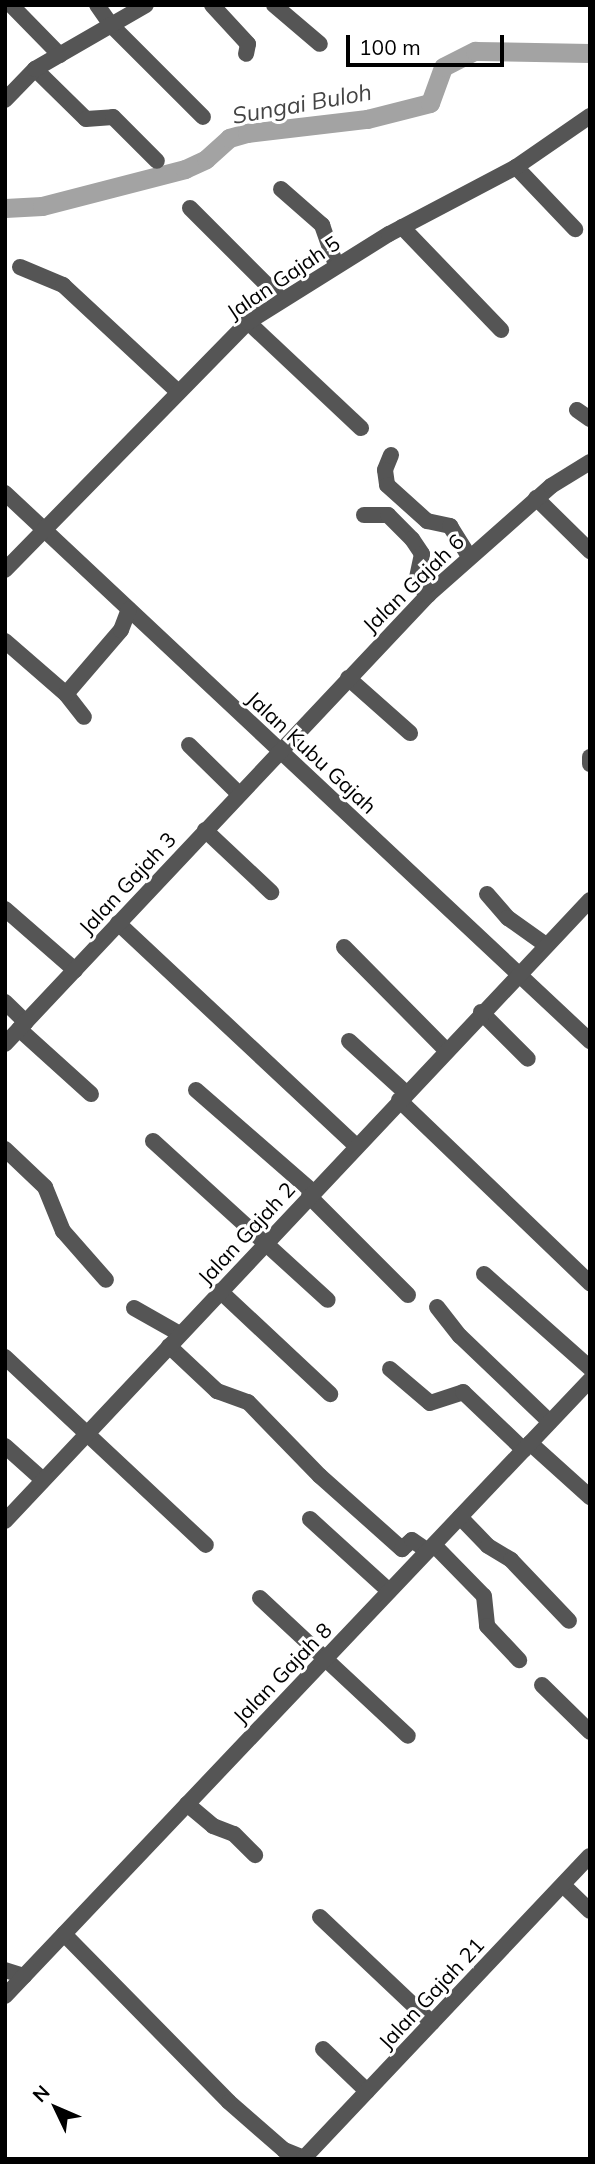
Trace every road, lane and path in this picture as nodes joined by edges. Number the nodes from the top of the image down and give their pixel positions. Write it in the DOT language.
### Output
graph roads {
  1 [pos="11,5"];
  2 [pos="97,5"];
  3 [pos="146,5"];
  4 [pos="212,5"];
  5 [pos="274,5"];
  6 [pos="111,25"];
  7 [pos="320,44"];
  8 [pos="246,54"];
  9 [pos="60,55"];
  10 [pos="35,69"];
  11 [pos="5,100"];
  12 [pos="590,116"];
  13 [pos="203,117"];
  14 [pos="157,161"];
  15 [pos="516,167"];
  16 [pos="281,189"];
  17 [pos="190,208"];
  18 [pos="402,227"];
  19 [pos="575,229"];
  20 [pos="336,265"];
  21 [pos="20,267"];
  22 [pos="281,299"];
  23 [pos="248,322"];
  24 [pos="501,330"];
  25 [pos="177,391"];
  26 [pos="361,428"];
  27 [pos="391,455"];
  28 [pos="590,462"];
  29 [pos="5,493"];
  30 [pos="536,498"];
  31 [pos="364,515"];
  32 [pos="44,529"];
  33 [pos="590,551"];
  34 [pos="469,556"];
  35 [pos="5,570"];
  36 [pos="428,594"];
  37 [pos="129,609"];
  38 [pos="5,641"];
  39 [pos="348,678"];
  40 [pos="66,694"];
  41 [pos="84,717"];
  42 [pos="410,733"];
  43 [pos="189,745"];
  44 [pos="280,750"];
  45 [pos="590,757"];
  46 [pos="590,764"];
  47 [pos="239,794"];
  48 [pos="205,830"];
  49 [pos="271,892"];
  50 [pos="487,894"];
  51 [pos="590,900"];
  52 [pos="5,909"];
  53 [pos="118,923"];
  54 [pos="546,945"];
  55 [pos="344,947"];
  56 [pos="75,970"];
  57 [pos="517,974"];
  58 [pos="5,1002"];
  59 [pos="481,1013"];
  60 [pos="22,1026"];
  61 [pos="349,1041"];
  62 [pos="590,1041"];
  63 [pos="5,1044"];
  64 [pos="446,1050"];
  65 [pos="528,1059"];
  66 [pos="196,1090"];
  67 [pos="91,1094"];
  68 [pos="403,1096"];
  69 [pos="153,1142"];
  70 [pos="356,1146"];
  71 [pos="5,1149"];
  72 [pos="311,1194"];
  73 [pos="265,1243"];
  74 [pos="484,1274"];
  75 [pos="106,1280"];
  76 [pos="590,1283"];
  77 [pos="220,1291"];
  78 [pos="408,1296"];
  79 [pos="328,1300"];
  80 [pos="437,1307"];
  81 [pos="134,1308"];
  82 [pos="175,1340"];
  83 [pos="5,1357"];
  84 [pos="590,1368"];
  85 [pos="390,1369"];
  86 [pos="590,1380"];
  87 [pos="330,1394"];
  88 [pos="550,1422"];
  89 [pos="88,1433"];
  90 [pos="5,1446"];
  91 [pos="527,1446"];
  92 [pos="43,1480"];
  93 [pos="590,1497"];
  94 [pos="460,1517"];
  95 [pos="310,1518"];
  96 [pos="5,1521"];
  97 [pos="206,1545"];
  98 [pos="426,1552"];
  99 [pos="389,1591"];
  100 [pos="260,1598"];
  101 [pos="569,1621"];
  102 [pos="325,1659"];
  103 [pos="519,1660"];
  104 [pos="542,1685"];
  105 [pos="590,1732"];
  106 [pos="408,1736"];
  107 [pos="187,1804"];
  108 [pos="255,1855"];
  109 [pos="590,1856"];
  110 [pos="563,1885"];
  111 [pos="590,1911"];
  112 [pos="320,1917"];
  113 [pos="64,1934"];
  114 [pos="5,1970"];
  115 [pos="24,1976"];
  116 [pos="5,1996"];
  117 [pos="432,2023"];
  118 [pos="323,2049"];
  119 [pos="367,2091"];
  120 [pos="303,2158"];
  1 -- 9 [label="street"];
  2 -- 6 [label="street"];
  3 -- 6 [label="street"];
  4 -- 8 [label="street"];
  5 -- 7 [label="street"];
  6 -- 9 [label="street"];
  6 -- 13 [label="street"];
  9 -- 10 [label="street"];
  10 -- 11 [label="street"];
  10 -- 14 [label="street"];
  12 -- 15 [label="street, Jalan Gajah 5"];
  15 -- 18 [label="street, Jalan Gajah 5"];
  15 -- 19 [label="street"];
  16 -- 20 [label="street"];
  17 -- 22 [label="street"];
  18 -- 20 [label="street, Jalan Gajah 5"];
  18 -- 24 [label="street"];
  20 -- 22 [label="street, Jalan Gajah 5"];
  21 -- 25 [label="street"];
  22 -- 23 [label="street, Jalan Gajah 5"];
  23 -- 25 [label="street, Jalan Gajah 5"];
  23 -- 26 [label="street"];
  25 -- 32 [label="street, Jalan Gajah 5"];
  27 -- 34 [label="street"];
  28 -- 30 [label="street, Jalan Gajah 6"];
  29 -- 32 [label="street, Jalan Kubu Gajah"];
  30 -- 33 [label="street"];
  30 -- 34 [label="street, Jalan Gajah 6"];
  31 -- 36 [label="street"];
  32 -- 35 [label="street, Jalan Gajah 5"];
  32 -- 37 [label="street, Jalan Kubu Gajah"];
  34 -- 36 [label="street, Jalan Gajah 6"];
  36 -- 39 [label="street, Jalan Gajah 6"];
  37 -- 40 [label="street"];
  37 -- 44 [label="street, Jalan Kubu Gajah"];
  38 -- 40 [label="street"];
  39 -- 42 [label="street"];
  39 -- 44 [label="street, Jalan Gajah 6"];
  40 -- 41 [label="street"];
  43 -- 47 [label="street"];
  44 -- 47 [label="street, Jalan Gajah 3"];
  44 -- 57 [label="street, Jalan Kubu Gajah"];
  45 -- 46 [label="street"];
  47 -- 48 [label="street, Jalan Gajah 3"];
  48 -- 49 [label="street"];
  48 -- 53 [label="street, Jalan Gajah 3"];
  50 -- 54 [label="street"];
  51 -- 54 [label="street, Jalan Gajah 2"];
  52 -- 56 [label="street"];
  53 -- 56 [label="street, Jalan Gajah 3"];
  53 -- 70 [label="street"];
  54 -- 57 [label="street, Jalan Gajah 2"];
  55 -- 64 [label="street"];
  56 -- 60 [label="street, Jalan Gajah 3"];
  57 -- 59 [label="street, Jalan Gajah 2"];
  57 -- 62 [label="street, Jalan Kubu Gajah"];
  58 -- 60 [label="street"];
  59 -- 64 [label="street, Jalan Gajah 2"];
  59 -- 65 [label="street"];
  60 -- 63 [label="street, Jalan Gajah 3"];
  60 -- 67 [label="street"];
  61 -- 68 [label="street"];
  64 -- 68 [label="street, Jalan Gajah 2"];
  66 -- 72 [label="street"];
  68 -- 70 [label="street, Jalan Gajah 2"];
  68 -- 76 [label="street"];
  69 -- 73 [label="street"];
  70 -- 72 [label="street, Jalan Gajah 2"];
  71 -- 75 [label="street"];
  72 -- 73 [label="street, Jalan Gajah 2"];
  72 -- 78 [label="street"];
  73 -- 77 [label="street, Jalan Gajah 2"];
  73 -- 79 [label="street"];
  74 -- 84 [label="street"];
  77 -- 82 [label="street, Jalan Gajah 2"];
  77 -- 87 [label="street"];
  80 -- 88 [label="street"];
  81 -- 82 [label="street"];
  82 -- 89 [label="street, Jalan Gajah 2"];
  82 -- 98 [label="street"];
  83 -- 89 [label="street"];
  85 -- 91 [label="street"];
  86 -- 88 [label="street, Jalan Gajah 8"];
  88 -- 91 [label="street, Jalan Gajah 8"];
  89 -- 92 [label="street, Jalan Gajah 2"];
  89 -- 97 [label="street"];
  90 -- 92 [label="street"];
  91 -- 93 [label="street"];
  91 -- 94 [label="street, Jalan Gajah 8"];
  92 -- 96 [label="street, Jalan Gajah 2"];
  94 -- 98 [label="street, Jalan Gajah 8"];
  94 -- 101 [label="street"];
  95 -- 99 [label="street"];
  98 -- 99 [label="street, Jalan Gajah 8"];
  98 -- 103 [label="street"];
  99 -- 102 [label="street, Jalan Gajah 8"];
  100 -- 102 [label="street"];
  102 -- 106 [label="street"];
  102 -- 107 [label="street, Jalan Gajah 8"];
  104 -- 105 [label="street"];
  107 -- 108 [label="street"];
  107 -- 113 [label="street, Jalan Gajah 8"];
  109 -- 110 [label="street, Jalan Gajah 21"];
  110 -- 111 [label="street"];
  110 -- 117 [label="street, Jalan Gajah 21"];
  112 -- 117 [label="street"];
  113 -- 115 [label="street, Jalan Gajah 8"];
  113 -- 120 [label="street"];
  114 -- 115 [label="street"];
  115 -- 116 [label="street, Jalan Gajah 8"];
  117 -- 119 [label="street, Jalan Gajah 21"];
  118 -- 119 [label="street"];
  119 -- 120 [label="street, Jalan Gajah 21"];
}
